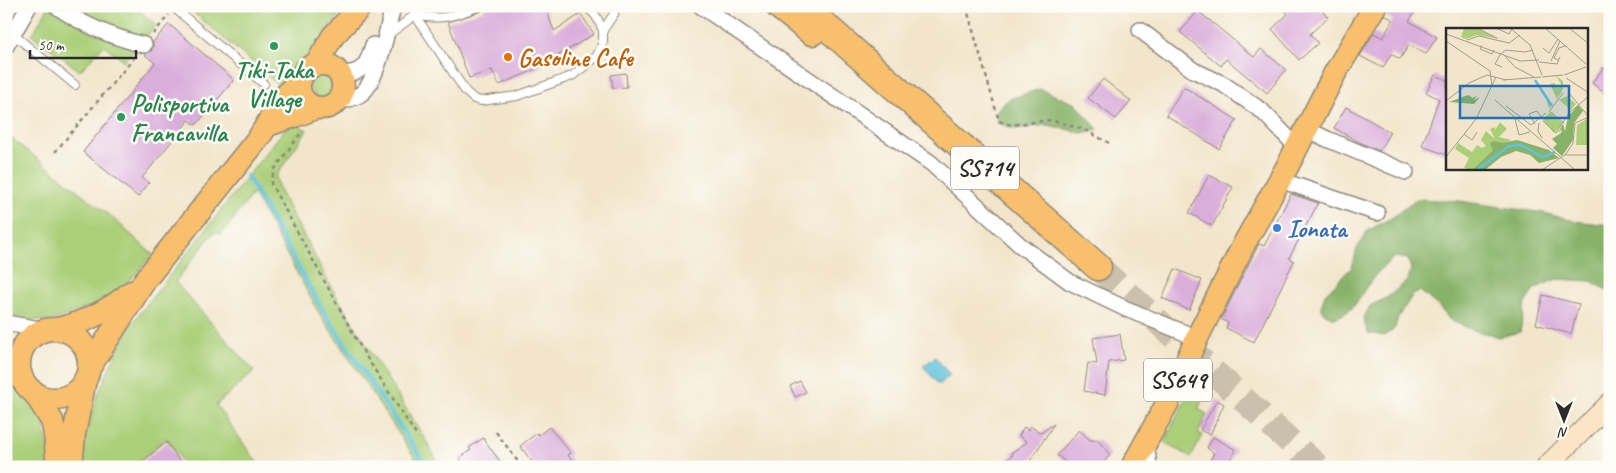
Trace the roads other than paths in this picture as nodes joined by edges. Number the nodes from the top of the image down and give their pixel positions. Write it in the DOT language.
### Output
graph roads {
  1 [pos="29,6"];
  2 [pos="56,6"];
  3 [pos="393,6"];
  4 [pos="420,6"];
  5 [pos="480,6"];
  6 [pos="586,6"];
  7 [pos="616,6"];
  8 [pos="701,6"];
  9 [pos="779,6"];
  10 [pos="802,6"];
  11 [pos="825,6"];
  12 [pos="1375,6"];
  13 [pos="173,7"];
  14 [pos="357,11"];
  15 [pos="415,15"];
  16 [pos="604,30"];
  17 [pos="1140,30"];
  18 [pos="386,37"];
  19 [pos="10,40"];
  20 [pos="144,45"];
  21 [pos="371,52"];
  22 [pos="866,63"];
  23 [pos="322,71"];
  24 [pos="264,84"];
  25 [pos="75,85"];
  26 [pos="326,105"];
  27 [pos="268,125"];
  28 [pos="1302,138"];
  29 [pos="1406,172"];
  30 [pos="1280,180"];
  31 [pos="1376,212"];
  32 [pos="1098,267"];
  33 [pos="145,280"];
  34 [pos="6,323"];
  35 [pos="51,329"];
  36 [pos="1198,338"];
  37 [pos="6,361"];
  38 [pos="87,374"];
  39 [pos="28,386"];
  40 [pos="1610,403"];
  41 [pos="1146,441"];
  42 [pos="58,467"];
  43 [pos="71,467"];
  44 [pos="1132,467"];
  45 [pos="1149,467"];
  46 [pos="1546,467"];
  1 -- 19 [label="street"];
  2 -- 20 [label="street"];
  3 -- 18 [label="street"];
  3 -- 21 [label="street"];
  4 -- 15 [label="lane"];
  5 -- 15 [label="lane"];
  6 -- 16 [label="lane"];
  7 -- 16 [label="lane"];
  8 -- 36 [label="street"];
  9 -- 22 [label="highway"];
  10 -- 22 [label="highway, SS714"];
  11 -- 22 [label="highway"];
  12 -- 28 [label="main road, SS649"];
  13 -- 24 [label="lane"];
  14 -- 23 [label="main road"];
  15 -- 16 [label="lane"];
  15 -- 18 [label="lane"];
  17 -- 28 [label="street"];
  18 -- 21 [label="lane"];
  18 -- 26 [label="street"];
  19 -- 25 [label="lane"];
  21 -- 23 [label="street"];
  22 -- 32 [label="highway, SS714"];
  23 -- 26 [label="main road"];
  23 -- 26 [label="main road"];
  23 -- 27 [label="main road"];
  26 -- 27 [label="main road"];
  27 -- 33 [label="main road"];
  28 -- 29 [label="street"];
  28 -- 30 [label="main road, SS649"];
  30 -- 31 [label="street"];
  30 -- 36 [label="main road, SS649"];
  33 -- 35 [label="main road"];
  33 -- 38 [label="main road"];
  34 -- 35 [label="street"];
  35 -- 38 [label="main road"];
  35 -- 39 [label="main road"];
  36 -- 41 [label="main road, SS649"];
  37 -- 39 [label="street"];
  38 -- 39 [label="main road"];
  38 -- 43 [label="main road"];
  39 -- 42 [label="main road"];
  40 -- 46 [label="main road"];
  41 -- 44 [label="main road, SS649"];
  41 -- 45 [label="street"];
}
